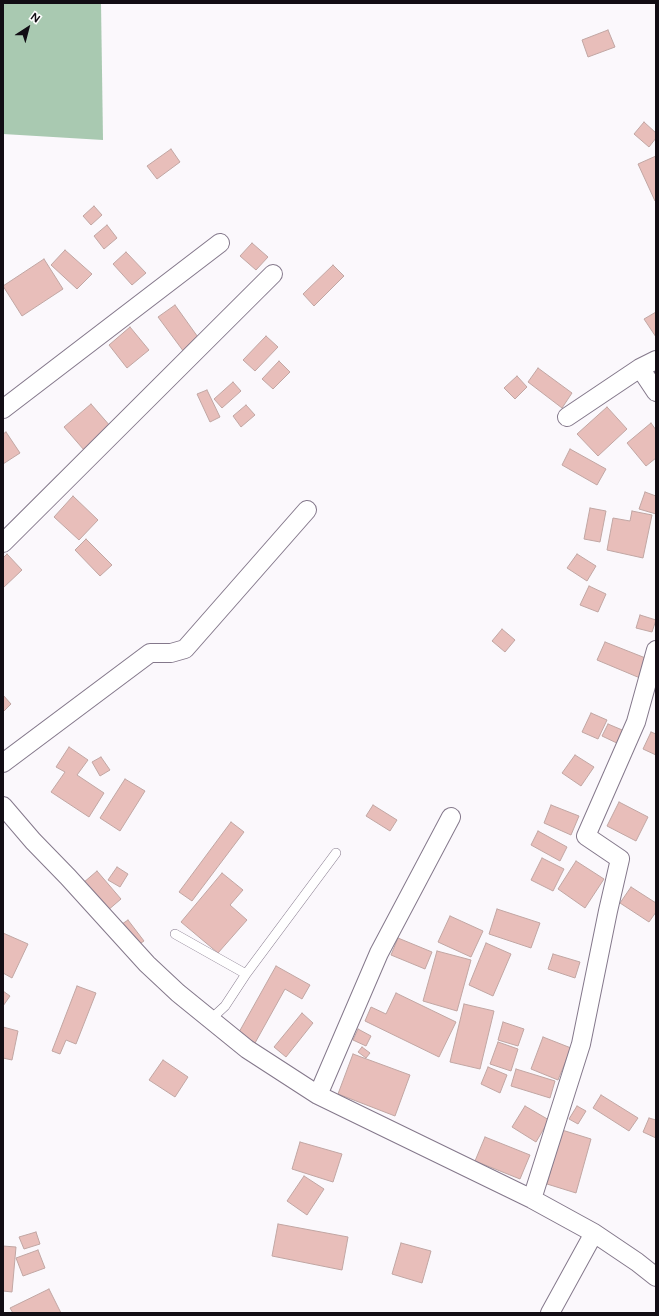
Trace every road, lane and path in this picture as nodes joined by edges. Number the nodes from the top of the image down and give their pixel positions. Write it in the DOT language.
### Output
graph roads {
  1 [pos="220,243"];
  2 [pos="273,274"];
  3 [pos="656,360"];
  4 [pos="640,368"];
  5 [pos="656,392"];
  6 [pos="3,409"];
  7 [pos="567,417"];
  8 [pos="307,510"];
  9 [pos="3,543"];
  10 [pos="656,650"];
  11 [pos="3,763"];
  12 [pos="3,806"];
  13 [pos="451,817"];
  14 [pos="336,853"];
  15 [pos="176,934"];
  16 [pos="246,974"];
  17 [pos="212,1019"];
  18 [pos="318,1095"];
  19 [pos="532,1199"];
  20 [pos="594,1233"];
  21 [pos="656,1277"];
  22 [pos="550,1313"];
  1 -- 6 [label="street"];
  2 -- 9 [label="street"];
  3 -- 4 [label="street"];
  4 -- 5 [label="street"];
  4 -- 7 [label="street"];
  8 -- 11 [label="street"];
  10 -- 19 [label="street"];
  12 -- 17 [label="street"];
  13 -- 18 [label="street"];
  14 -- 16 [label="lane"];
  15 -- 16 [label="lane"];
  16 -- 17 [label="lane"];
  17 -- 18 [label="street"];
  18 -- 19 [label="street"];
  19 -- 20 [label="street"];
  20 -- 21 [label="street"];
  20 -- 22 [label="street"];
}
